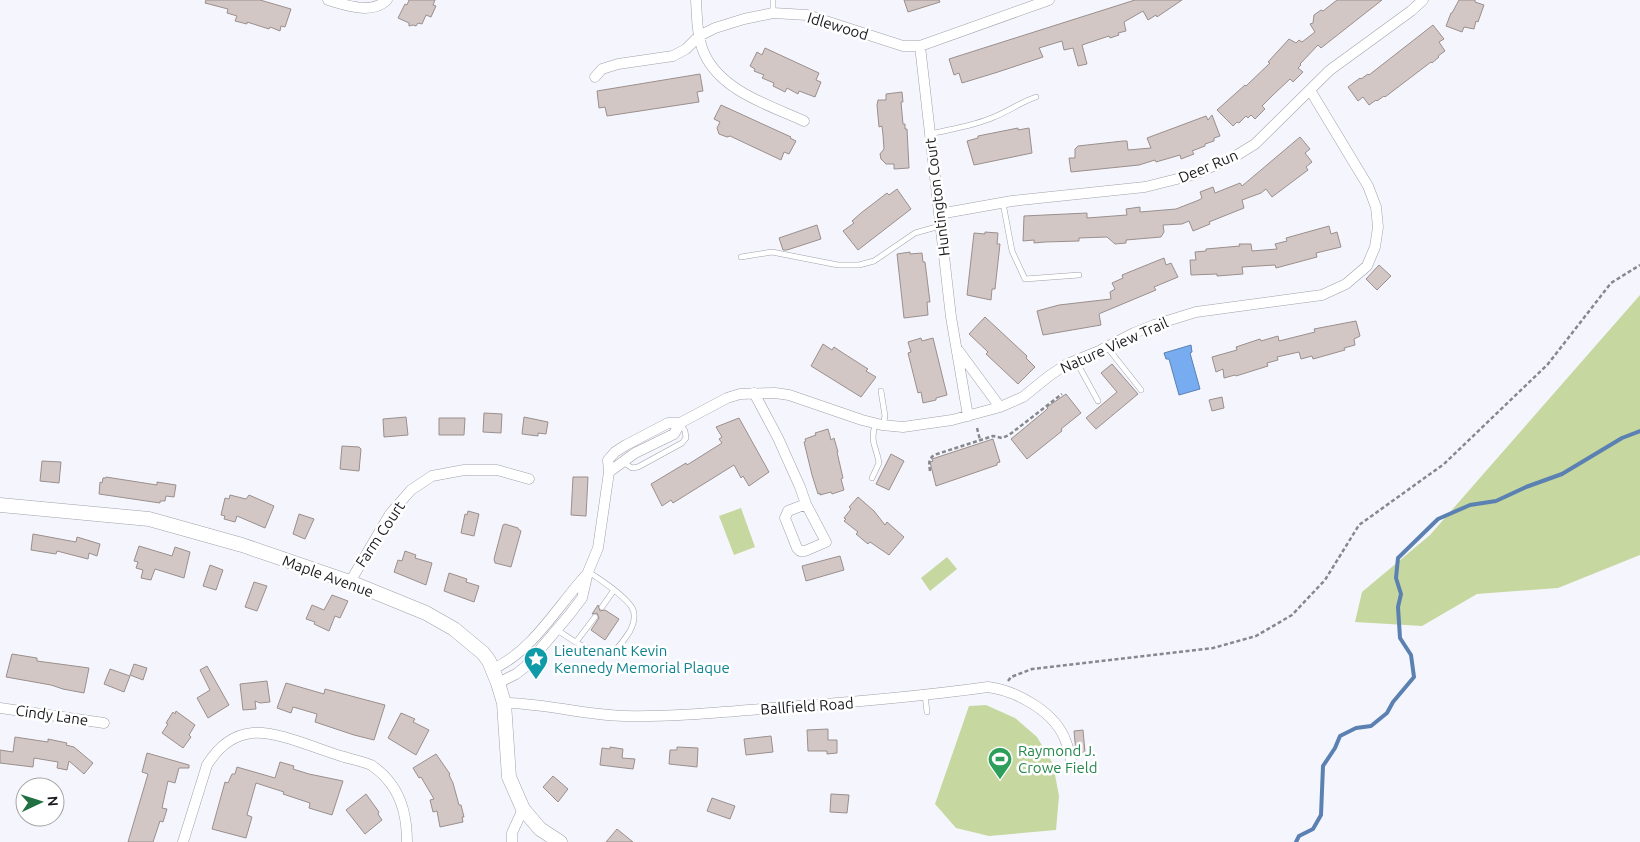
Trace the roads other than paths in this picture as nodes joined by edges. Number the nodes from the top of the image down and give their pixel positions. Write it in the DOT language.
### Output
graph roads {
  1 [pos="328,0"];
  2 [pos="387,0"];
  3 [pos="696,0"];
  4 [pos="773,0"];
  5 [pos="1048,0"];
  6 [pos="1423,0"];
  7 [pos="773,13"];
  8 [pos="699,36"];
  9 [pos="920,46"];
  10 [pos="595,77"];
  11 [pos="1310,90"];
  12 [pos="1036,97"];
  13 [pos="804,121"];
  14 [pos="930,134"];
  15 [pos="1003,203"];
  16 [pos="939,214"];
  17 [pos="940,226"];
  18 [pos="741,257"];
  19 [pos="1079,275"];
  20 [pos="956,347"];
  21 [pos="1107,347"];
  22 [pos="1076,360"];
  23 [pos="1141,390"];
  24 [pos="881,391"];
  25 [pos="754,393"];
  26 [pos="1098,401"];
  27 [pos="1000,408"];
  28 [pos="968,416"];
  29 [pos="680,422"];
  30 [pos="879,424"];
  31 [pos="609,472"];
  32 [pos="872,478"];
  33 [pos="529,479"];
  34 [pos="0,504"];
  35 [pos="806,504"];
  36 [pos="588,572"];
  37 [pos="350,582"];
  38 [pos="614,590"];
  39 [pos="602,608"];
  40 [pos="596,617"];
  41 [pos="546,624"];
  42 [pos="557,630"];
  43 [pos="576,642"];
  44 [pos="492,669"];
  45 [pos="498,683"];
  46 [pos="925,695"];
  47 [pos="504,703"];
  48 [pos="0,708"];
  49 [pos="927,712"];
  50 [pos="104,723"];
  51 [pos="1072,764"];
  52 [pos="523,809"];
  53 [pos="183,842"];
  54 [pos="407,842"];
  55 [pos="512,842"];
  56 [pos="560,842"];
  1 -- 2 [label="street"];
  3 -- 8 [label="street"];
  4 -- 7 [label="lane"];
  5 -- 9 [label="street"];
  6 -- 11 [label="street, Deer Run"];
  7 -- 8 [label="street, Idlewood"];
  7 -- 9 [label="street, Idlewood"];
  8 -- 10 [label="street, Idlewood"];
  8 -- 13 [label="street"];
  9 -- 14 [label="street, Huntington Court"];
  11 -- 15 [label="street, Deer Run"];
  11 -- 21 [label="street, Nature View Trail"];
  12 -- 14 [label="lane"];
  14 -- 16 [label="street, Huntington Court"];
  15 -- 16 [label="street, Deer Run"];
  15 -- 19 [label="lane"];
  16 -- 17 [label="street, Huntington Court"];
  17 -- 18 [label="lane"];
  17 -- 20 [label="street, Huntington Court"];
  20 -- 27 [label="street, Huntington Court"];
  20 -- 28 [label="street, Huntington Court"];
  21 -- 22 [label="street, Nature View Trail"];
  21 -- 23 [label="lane"];
  22 -- 26 [label="lane"];
  22 -- 27 [label="street, Nature View Trail"];
  24 -- 30 [label="lane"];
  25 -- 29 [label="street, Nature View Trail"];
  25 -- 30 [label="street, Nature View Trail"];
  25 -- 35 [label="street"];
  27 -- 28 [label="street, Nature View Trail"];
  28 -- 30 [label="street, Nature View Trail"];
  29 -- 31 [label="street, Nature View Trail"];
  29 -- 31 [label="street, Nature View Trail"];
  30 -- 32 [label="lane"];
  31 -- 36 [label="street, Nature View Trail"];
  33 -- 37 [label="street, Farm Court"];
  34 -- 37 [label="main road, Maple Avenue"];
  35 -- 35 [label="street"];
  36 -- 38 [label="lane"];
  36 -- 41 [label="street, Nature View Trail"];
  36 -- 42 [label="street, Nature View Trail"];
  37 -- 44 [label="main road, Maple Avenue"];
  38 -- 39 [label="lane"];
  38 -- 43 [label="lane"];
  40 -- 43 [label="lane"];
  41 -- 42 [label="lane"];
  41 -- 44 [label="street, Nature View Trail"];
  42 -- 43 [label="lane"];
  42 -- 45 [label="street, Nature View Trail"];
  44 -- 45 [label="main road, Maple Avenue"];
  45 -- 47 [label="main road, Maple Avenue"];
  46 -- 47 [label="street, Ballfield Road"];
  46 -- 49 [label="lane"];
  46 -- 51 [label="street, Ballfield Road"];
  47 -- 52 [label="main road, Maple Avenue"];
  48 -- 50 [label="street, Cindy Lane"];
  52 -- 55 [label="street"];
  52 -- 56 [label="main road, Maple Avenue"];
  53 -- 54 [label="street"];
}
